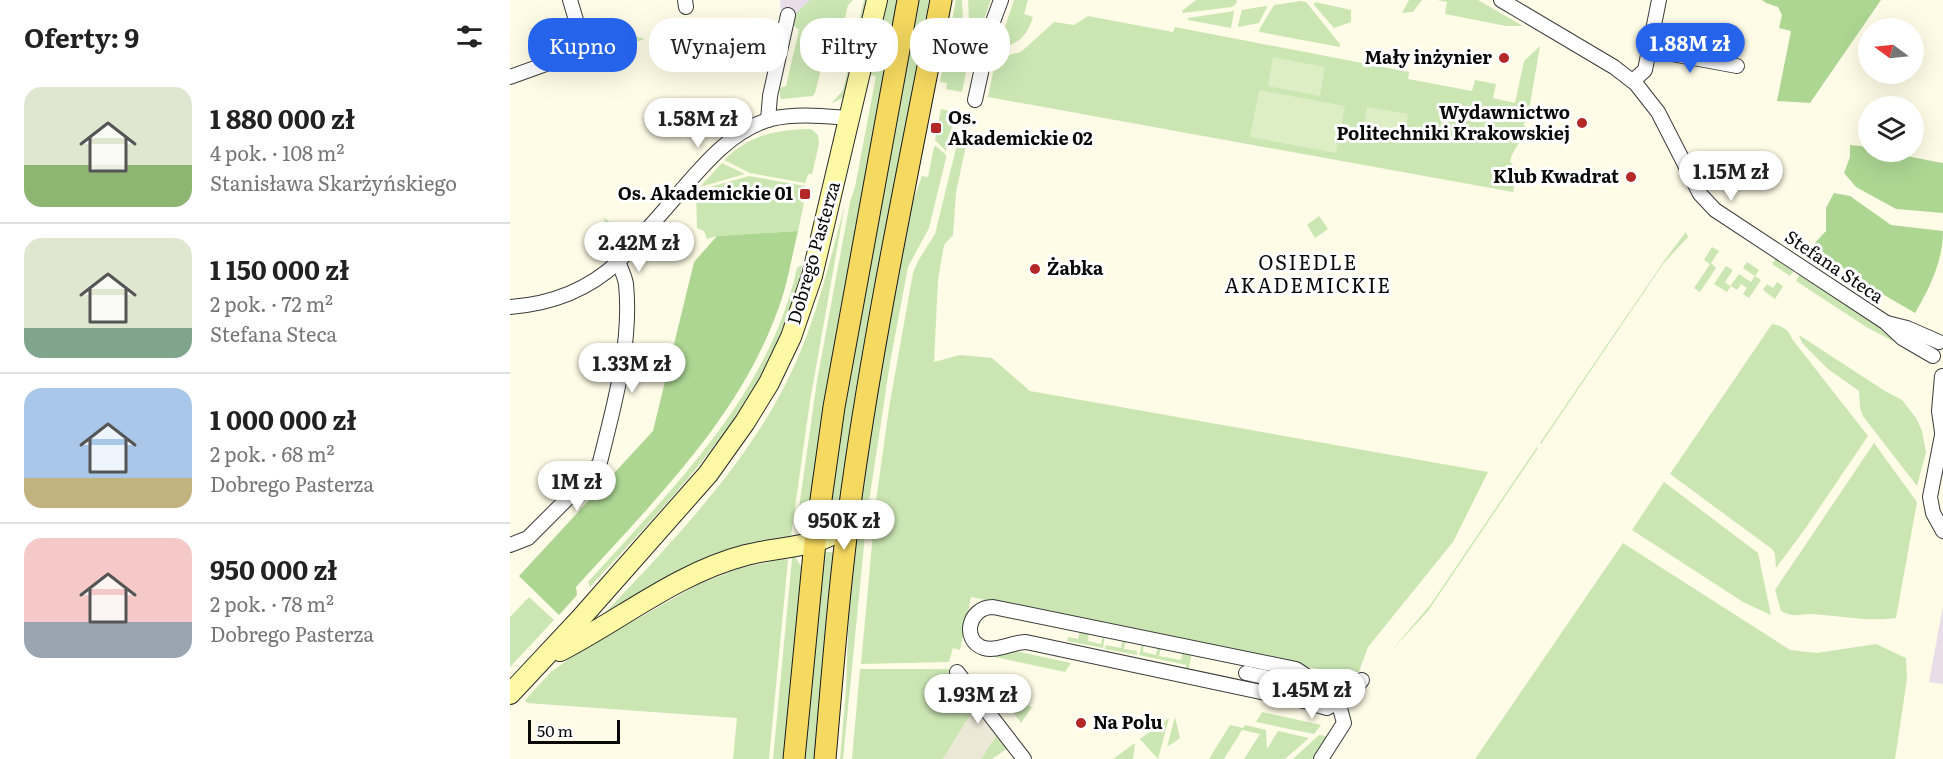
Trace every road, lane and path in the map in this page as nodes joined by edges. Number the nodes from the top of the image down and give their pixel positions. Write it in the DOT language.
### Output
graph roads {
  1 [pos="570,0"];
  2 [pos="877,0"];
  3 [pos="908,0"];
  4 [pos="941,0"];
  5 [pos="1001,0"];
  6 [pos="1501,0"];
  7 [pos="1659,0"];
  8 [pos="788,15"];
  9 [pos="1650,50"];
  10 [pos="1737,66"];
  11 [pos="510,77"];
  12 [pos="1633,81"];
  13 [pos="975,100"];
  14 [pos="849,118"];
  15 [pos="768,120"];
  16 [pos="618,262"];
  17 [pos="510,307"];
  18 [pos="1885,322"];
  19 [pos="1941,340"];
  20 [pos="1933,356"];
  21 [pos="1943,377"];
  22 [pos="1942,431"];
  23 [pos="848,521"];
  24 [pos="1943,531"];
  25 [pos="815,542"];
  26 [pos="510,544"];
  27 [pos="585,626"];
  28 [pos="957,672"];
  29 [pos="1245,673"];
  30 [pos="1362,680"];
  31 [pos="510,694"];
  32 [pos="1316,698"];
  33 [pos="1338,701"];
  34 [pos="794,759"];
  35 [pos="825,759"];
  36 [pos="1024,759"];
  37 [pos="1321,759"];
  1 -- 11 [label="street"];
  2 -- 14 [label="street, Dobrego Pasterza"];
  3 -- 25 [label="main road"];
  4 -- 23 [label="main road"];
  5 -- 13 [label="street"];
  6 -- 12 [label="street"];
  7 -- 9 [label="street"];
  8 -- 15 [label="street"];
  9 -- 10 [label="street"];
  9 -- 12 [label="street"];
  12 -- 18 [label="street, Stefana Steca"];
  14 -- 15 [label="street"];
  14 -- 27 [label="street, Dobrego Pasterza"];
  15 -- 16 [label="street"];
  16 -- 17 [label="street"];
  16 -- 26 [label="street"];
  18 -- 19 [label="street, Stefana Steca"];
  18 -- 20 [label="street, Stefana Steca"];
  19 -- 20 [label="street"];
  20 -- 21 [label="street"];
  21 -- 22 [label="street"];
  22 -- 24 [label="street"];
  23 -- 25 [label="street, Dobrego Pasterza"];
  23 -- 35 [label="main road"];
  25 -- 27 [label="street, Dobrego Pasterza"];
  25 -- 34 [label="main road"];
  27 -- 31 [label="street, Dobrego Pasterza"];
  28 -- 36 [label="street"];
  29 -- 32 [label="street"];
  30 -- 33 [label="street"];
  32 -- 32 [label="street"];
  32 -- 33 [label="street"];
  33 -- 37 [label="street"];
}
